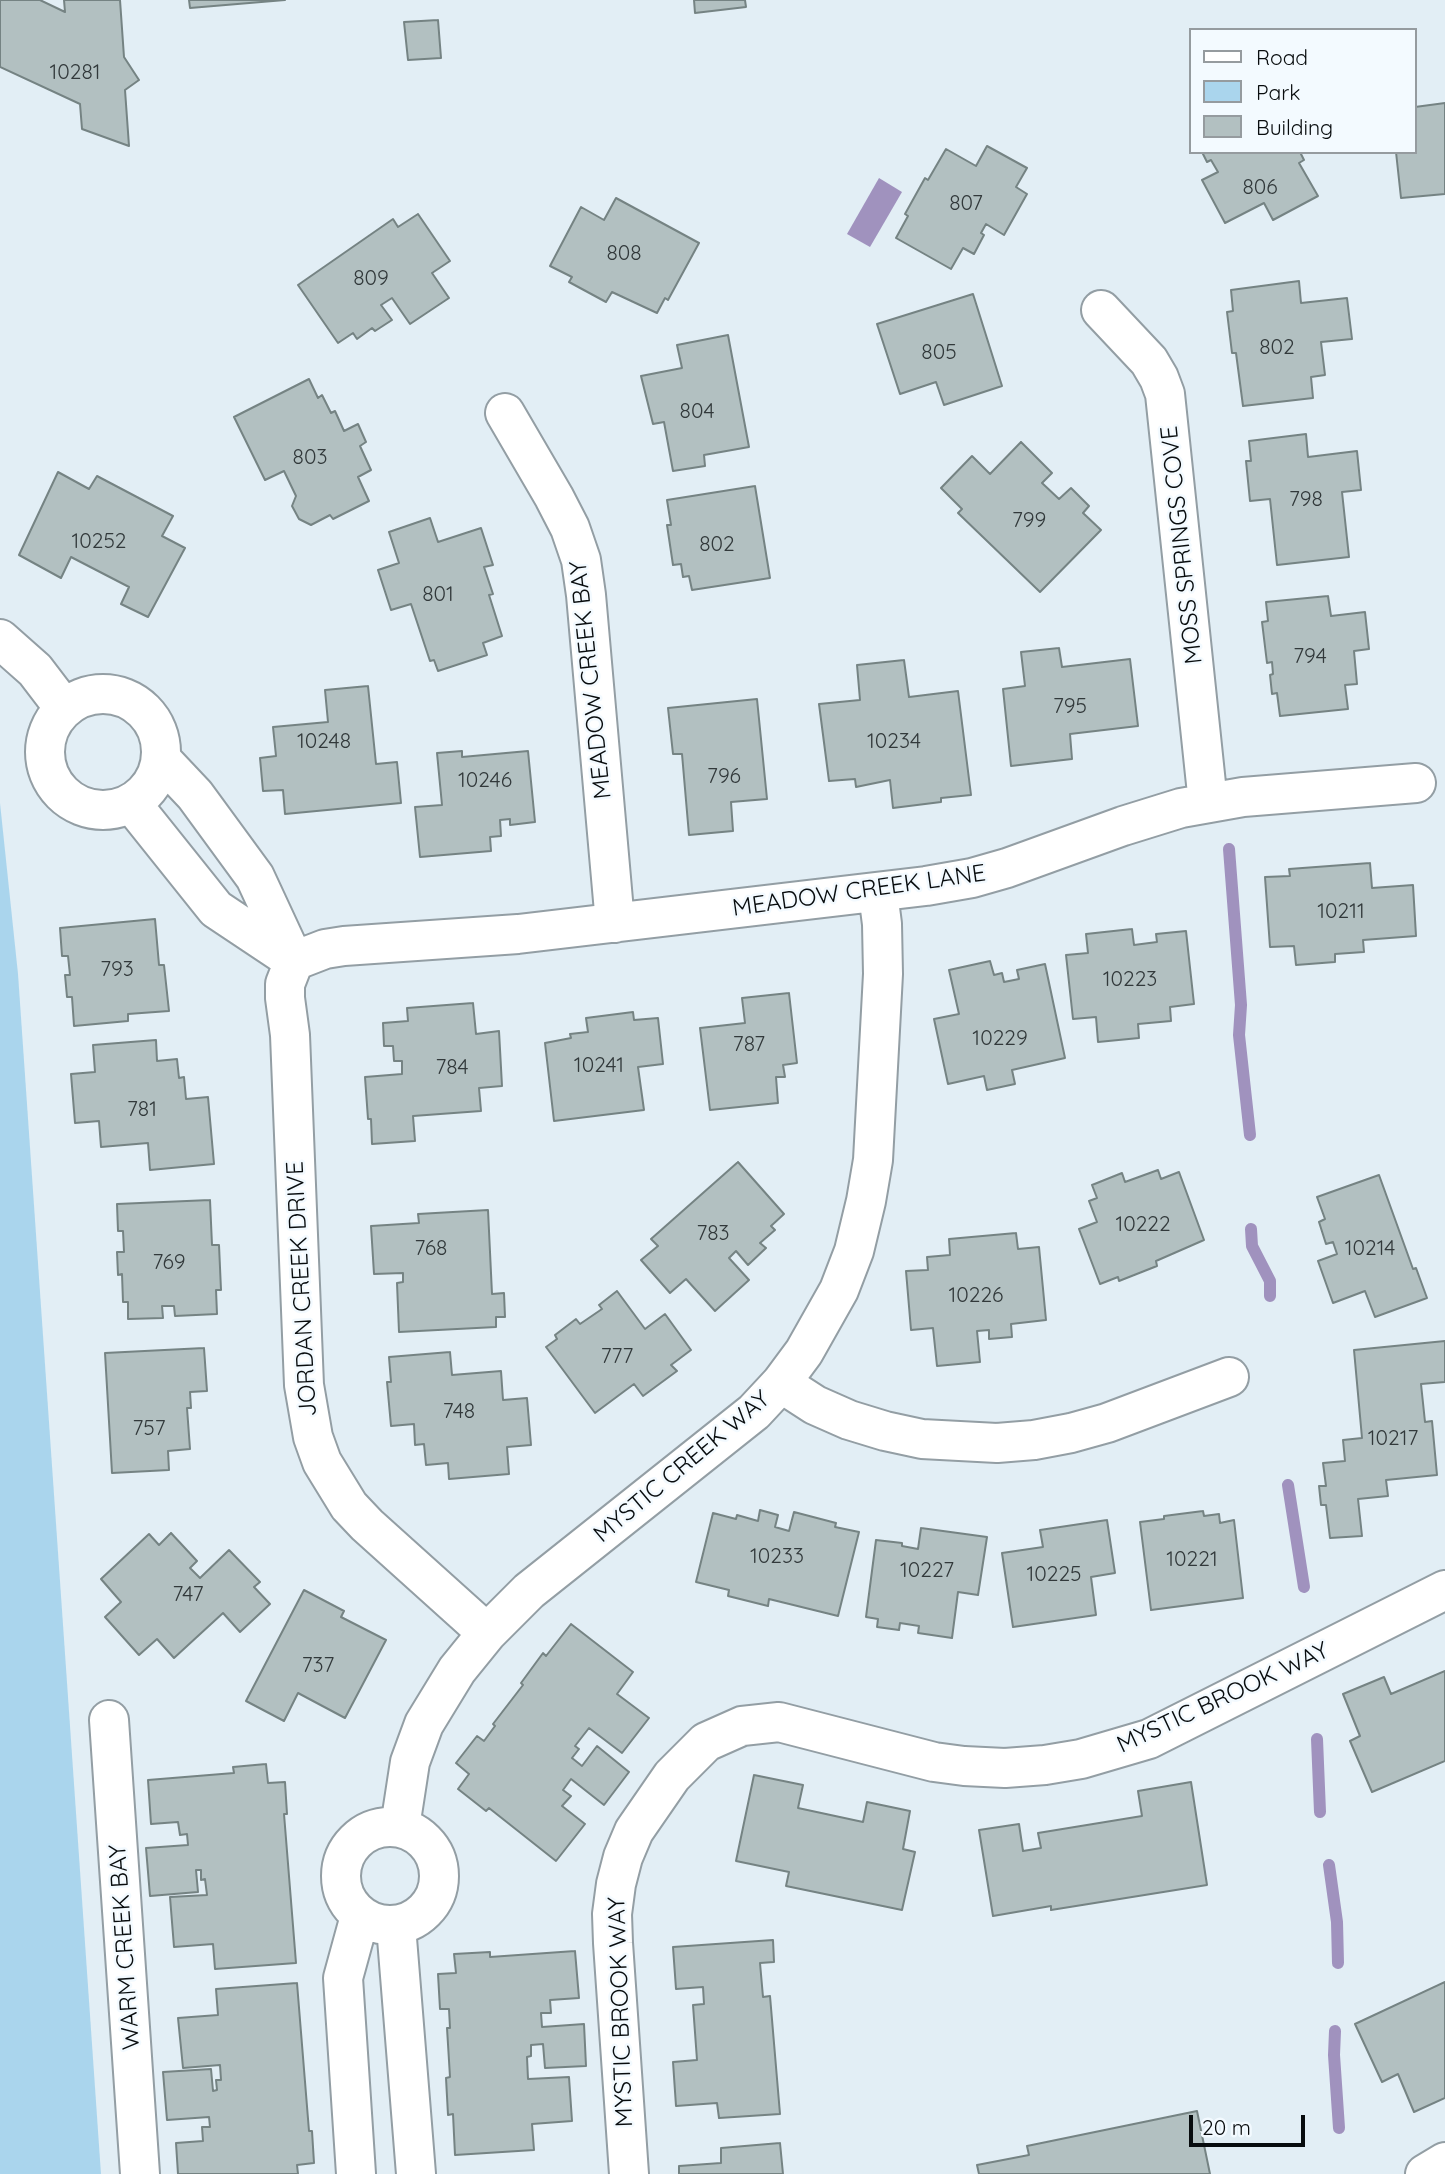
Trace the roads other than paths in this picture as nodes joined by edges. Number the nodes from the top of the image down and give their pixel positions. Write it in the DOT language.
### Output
graph roads {
  1 [pos="1101,310"];
  2 [pos="505,413"];
  3 [pos="0,639"];
  4 [pos="64,708"];
  5 [pos="162,760"];
  6 [pos="1416,783"];
  7 [pos="1208,803"];
  8 [pos="132,804"];
  9 [pos="878,893"];
  10 [pos="615,923"];
  11 [pos="294,961"];
  12 [pos="1229,1377"];
  13 [pos="781,1383"];
  14 [pos="1445,1590"];
  15 [pos="486,1633"];
  16 [pos="109,1720"];
  17 [pos="400,1827"];
  18 [pos="378,1921"];
  19 [pos="1445,2162"];
  20 [pos="140,2174"];
  21 [pos="356,2174"];
  22 [pos="416,2174"];
  23 [pos="629,2174"];
  24 [pos="1425,2174"];
  1 -- 7 [label="street, MOSS SPRINGS COVE"];
  2 -- 10 [label="street, MEADOW CREEK BAY"];
  3 -- 4 [label="street"];
  4 -- 5 [label="street"];
  4 -- 8 [label="street"];
  5 -- 8 [label="street"];
  5 -- 11 [label="street"];
  6 -- 7 [label="street, MEADOW CREEK LANE"];
  7 -- 9 [label="street, MEADOW CREEK LANE"];
  8 -- 11 [label="street"];
  9 -- 10 [label="street, MEADOW CREEK LANE"];
  9 -- 13 [label="street, MYSTIC CREEK WAY"];
  10 -- 11 [label="street, MEADOW CREEK LANE"];
  11 -- 15 [label="street, JORDAN CREEK DRIVE"];
  12 -- 13 [label="street"];
  13 -- 15 [label="street, MYSTIC CREEK WAY"];
  14 -- 23 [label="street, MYSTIC BROOK WAY"];
  15 -- 17 [label="street, MYSTIC CREEK WAY"];
  16 -- 20 [label="street, WARM CREEK BAY"];
  17 -- 18 [label="street"];
  17 -- 18 [label="street"];
  18 -- 21 [label="street"];
  18 -- 22 [label="street"];
  19 -- 24 [label="street"];
}
